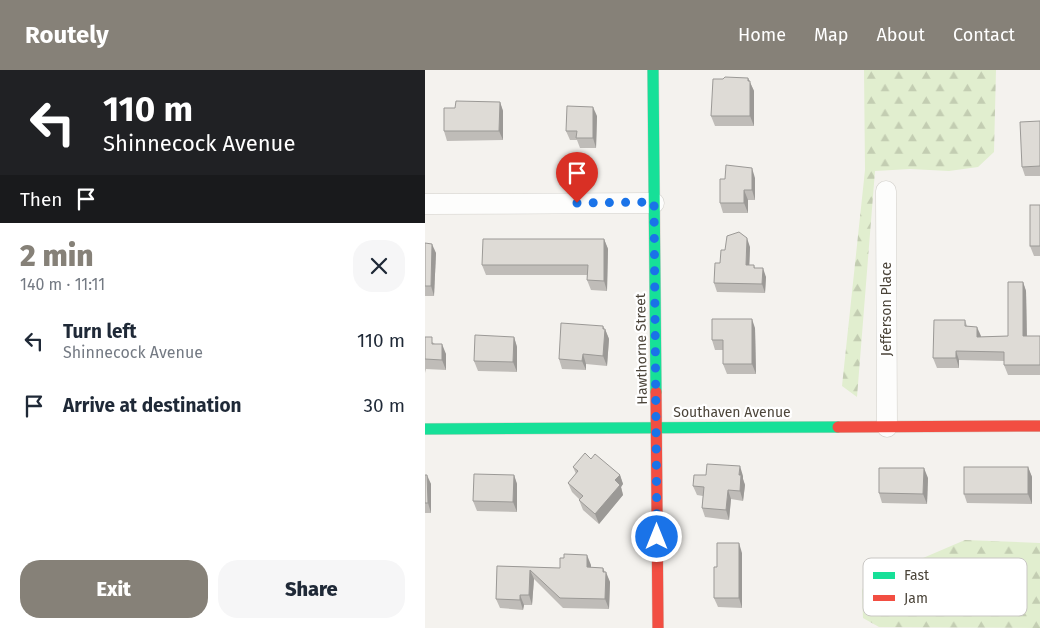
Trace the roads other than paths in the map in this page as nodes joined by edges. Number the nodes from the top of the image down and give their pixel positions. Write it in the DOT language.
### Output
graph roads {
  1 [pos="653,70"];
  2 [pos="886,191"];
  3 [pos="654,202"];
  4 [pos="425,204"];
  5 [pos="1040,426"];
  6 [pos="657,427"];
  7 [pos="887,427"];
  8 [pos="425,429"];
  9 [pos="658,628"];
  1 -- 3 [label="street, Hawthorne Street"];
  2 -- 7 [label="street, Jefferson Place"];
  3 -- 4 [label="street"];
  3 -- 6 [label="street, Hawthorne Street"];
  5 -- 7 [label="street, Southaven Avenue"];
  6 -- 7 [label="street, Southaven Avenue"];
  6 -- 8 [label="street, Southaven Avenue"];
  6 -- 9 [label="street, Hawthorne Street"];
}
